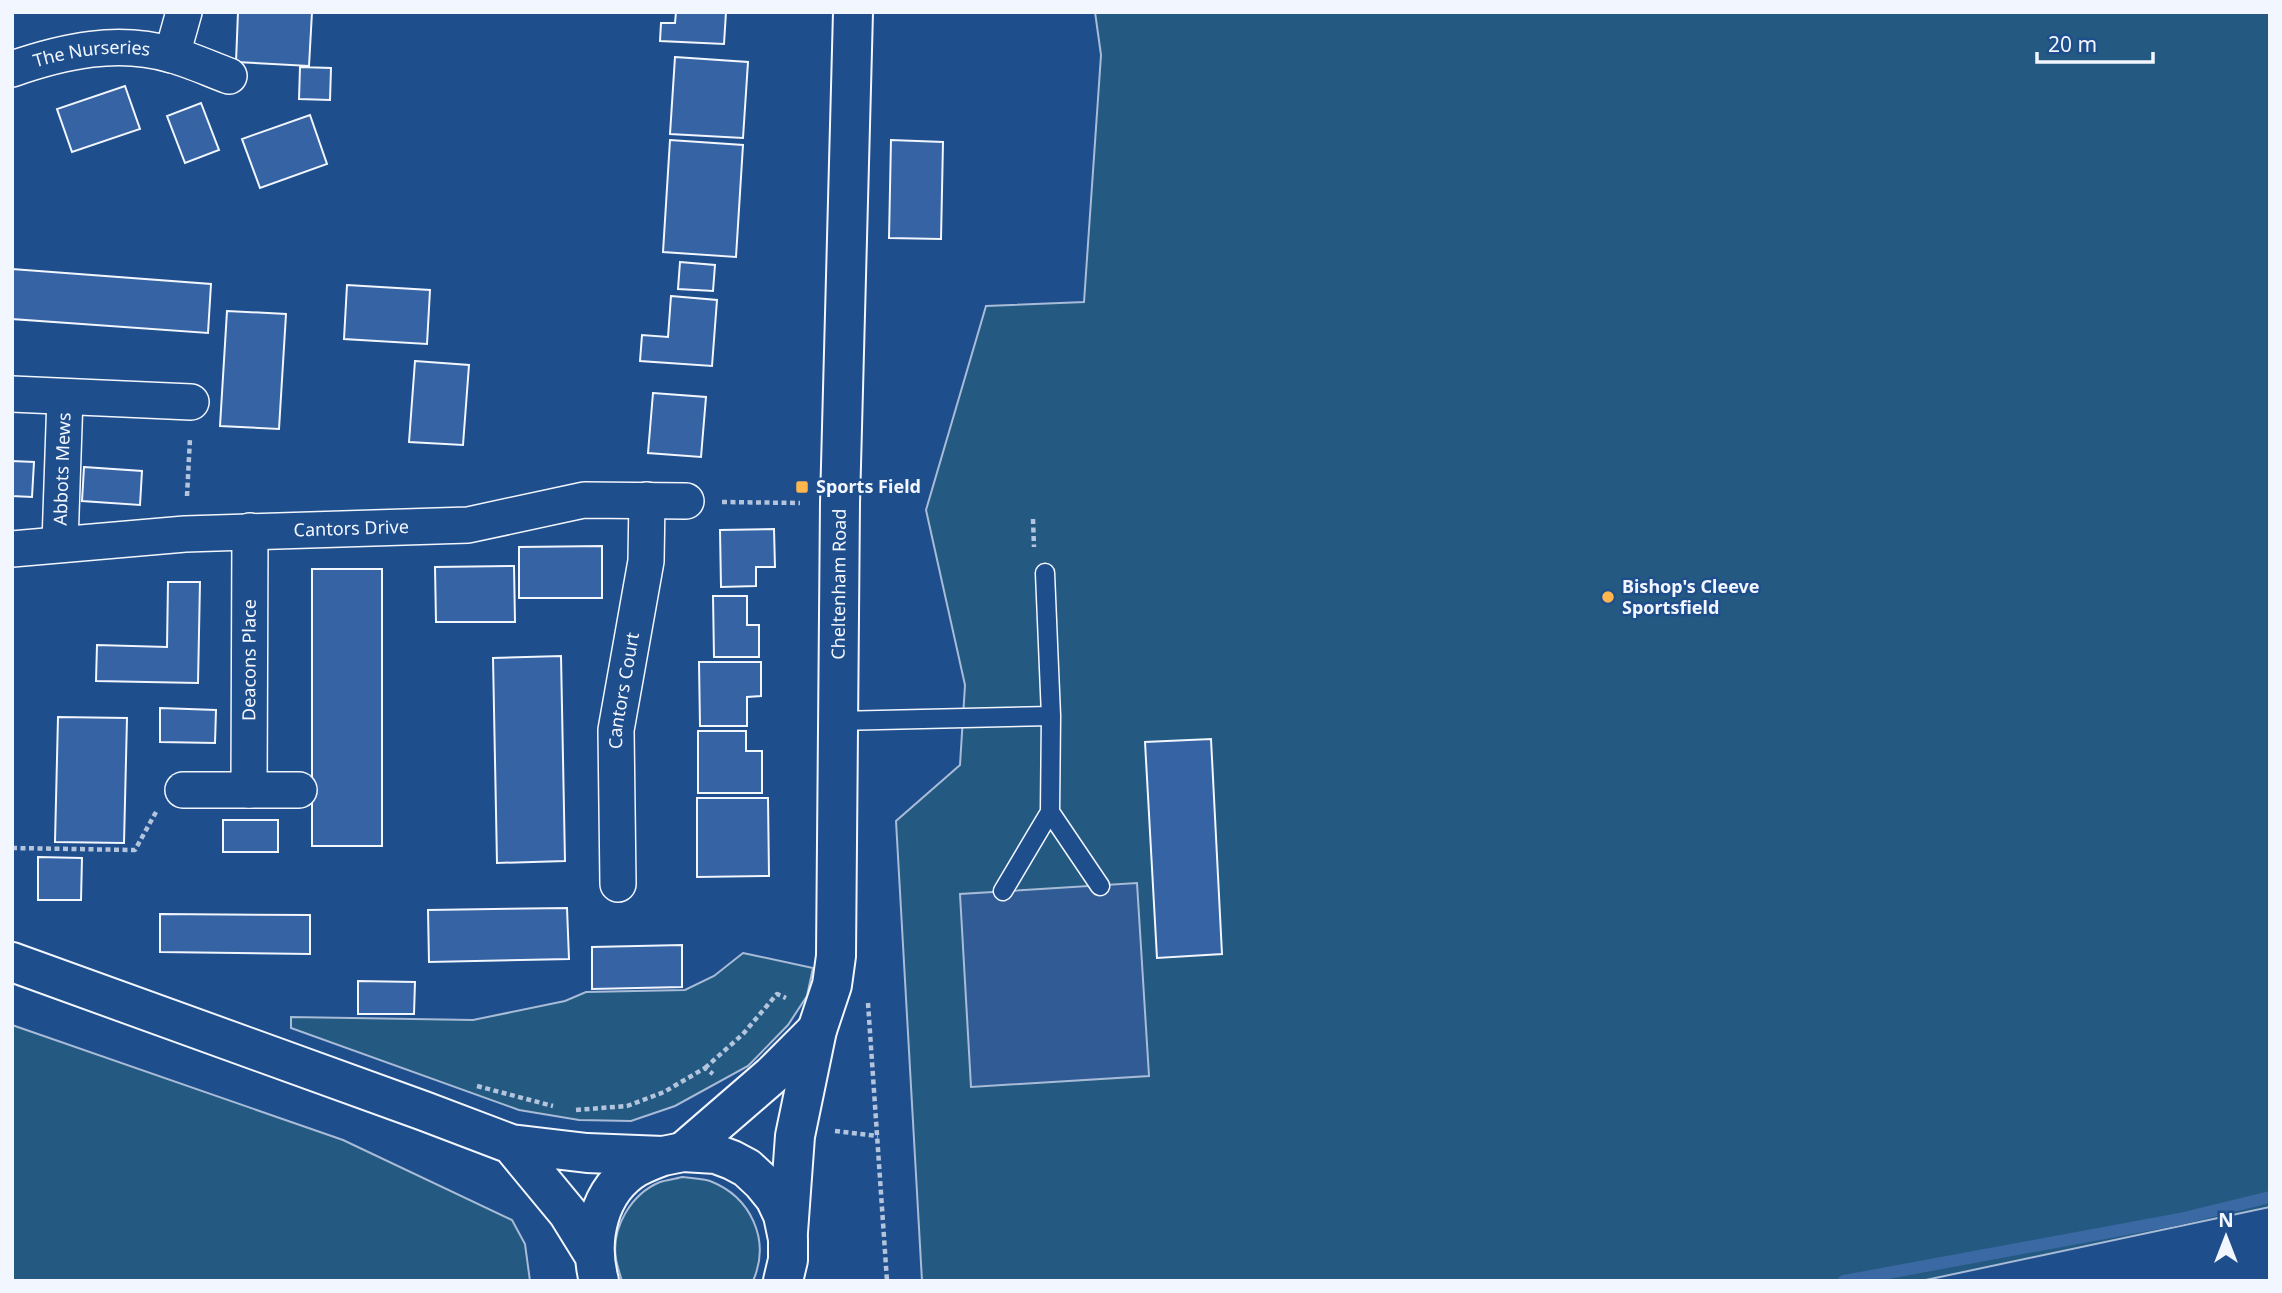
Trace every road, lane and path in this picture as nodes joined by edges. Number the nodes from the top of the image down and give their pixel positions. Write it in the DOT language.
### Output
graph roads {
  1 [pos="184,12"];
  2 [pos="853,12"];
  3 [pos="172,55"];
  4 [pos="12,69"];
  5 [pos="229,76"];
  6 [pos="12,394"];
  7 [pos="65,397"];
  8 [pos="191,402"];
  9 [pos="647,500"];
  10 [pos="686,501"];
  11 [pos="839,503"];
  12 [pos="250,531"];
  13 [pos="185,534"];
  14 [pos="60,543"];
  15 [pos="12,549"];
  16 [pos="1045,573"];
  17 [pos="1051,716"];
  18 [pos="837,721"];
  19 [pos="183,790"];
  20 [pos="249,790"];
  21 [pos="299,790"];
  22 [pos="1050,812"];
  23 [pos="12,848"];
  24 [pos="618,884"];
  25 [pos="1100,886"];
  26 [pos="1003,891"];
  27 [pos="12,962"];
  28 [pos="869,1004"];
  29 [pos="817,1030"];
  30 [pos="470,1084"];
  31 [pos="743,1100"];
  32 [pos="556,1107"];
  33 [pos="566,1108"];
  34 [pos="797,1126"];
  35 [pos="878,1136"];
  36 [pos="511,1144"];
  37 [pos="673,1154"];
  38 [pos="788,1236"];
  39 [pos="593,1270"];
  40 [pos="783,1281"];
  41 [pos="804,1281"];
  42 [pos="887,1281"];
  1 -- 3 [label="street, The Nurseries"];
  2 -- 11 [label="street, Cheltenham Road"];
  3 -- 4 [label="street, The Nurseries"];
  3 -- 5 [label="street, The Nurseries"];
  6 -- 7 [label="street, Abbots Mews"];
  7 -- 8 [label="street, Abbots Mews"];
  7 -- 14 [label="street, Abbots Mews"];
  8 -- 13 [label="path"];
  9 -- 10 [label="street, Cantors Drive"];
  9 -- 12 [label="street, Cantors Drive"];
  9 -- 24 [label="street, Cantors Court"];
  10 -- 11 [label="path"];
  11 -- 18 [label="street, Cheltenham Road"];
  12 -- 13 [label="street, Cantors Drive"];
  12 -- 20 [label="street, Deacons Place"];
  13 -- 14 [label="street, Cantors Drive"];
  14 -- 15 [label="street, Cantors Drive"];
  16 -- 17 [label="lane"];
  17 -- 18 [label="lane"];
  17 -- 22 [label="lane"];
  18 -- 29 [label="street, Cheltenham Road"];
  19 -- 20 [label="street"];
  19 -- 23 [label="path"];
  20 -- 21 [label="street"];
  22 -- 25 [label="lane"];
  22 -- 26 [label="lane"];
  27 -- 36 [label="street"];
  28 -- 35 [label="path"];
  29 -- 31 [label="street, Cheltenham Road"];
  29 -- 34 [label="street, Cheltenham Road"];
  30 -- 32 [label="path"];
  31 -- 33 [label="path"];
  31 -- 37 [label="street, Cheltenham Road"];
  34 -- 35 [label="path"];
  34 -- 38 [label="street, Cheltenham Road"];
  35 -- 42 [label="path"];
  36 -- 37 [label="street"];
  36 -- 39 [label="street"];
  37 -- 38 [label="street"];
  37 -- 39 [label="street, Cheltenham Road"];
  38 -- 40 [label="street, Cheltenham Road"];
  38 -- 41 [label="street"];
}
